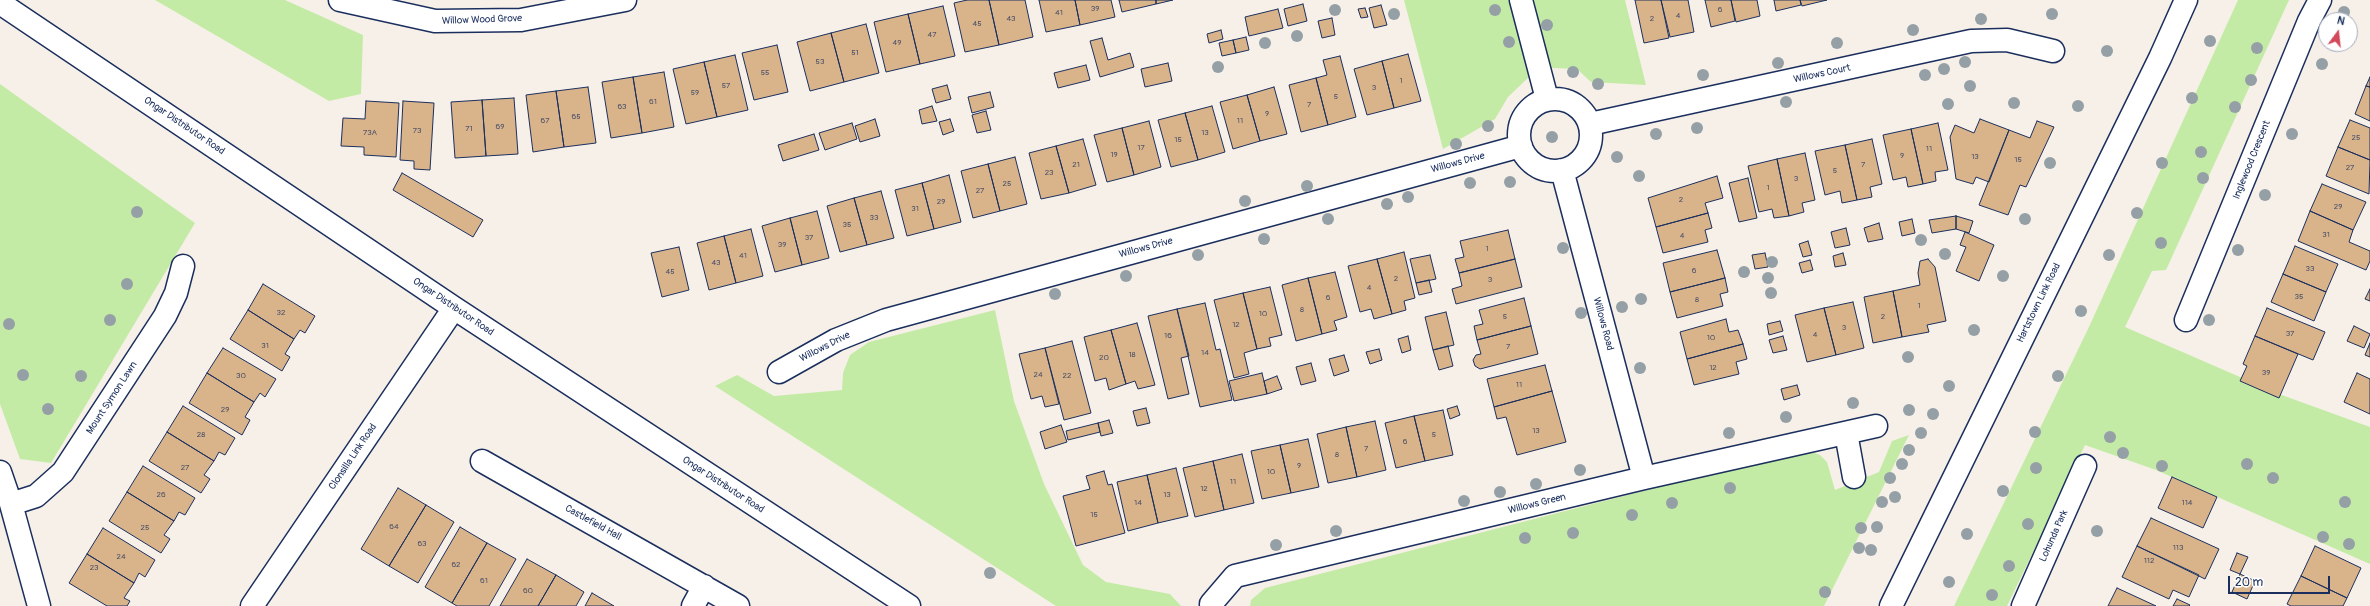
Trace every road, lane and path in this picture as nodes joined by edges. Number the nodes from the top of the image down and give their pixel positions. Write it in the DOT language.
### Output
graph roads {
  1 [pos="340,0"];
  2 [pos="625,0"];
  3 [pos="1521,0"];
  4 [pos="2186,0"];
  5 [pos="2320,0"];
  6 [pos="0,3"];
  7 [pos="2053,51"];
  8 [pos="1546,99"];
  9 [pos="1590,124"];
  10 [pos="1521,146"];
  11 [pos="1562,170"];
  12 [pos="183,266"];
  13 [pos="454,308"];
  14 [pos="2186,320"];
  15 [pos="779,372"];
  16 [pos="1876,426"];
  17 [pos="1846,433"];
  18 [pos="482,461"];
  19 [pos="2085,466"];
  20 [pos="0,472"];
  21 [pos="1854,477"];
  22 [pos="1644,478"];
  23 [pos="11,504"];
  24 [pos="704,586"];
  25 [pos="1211,604"];
  26 [pos="39,606"];
  27 [pos="252,606"];
  28 [pos="692,606"];
  29 [pos="738,606"];
  30 [pos="908,606"];
  31 [pos="1890,606"];
  32 [pos="2023,606"];
  1 -- 2 [label="street, Willow Wood Grove"];
  3 -- 8 [label="street"];
  4 -- 31 [label="street, Hartstown Link Road"];
  5 -- 14 [label="street, Inglewood Crescent"];
  6 -- 13 [label="street, Ongar Distributor Road"];
  7 -- 9 [label="street, Willows Court"];
  8 -- 9 [label="street"];
  8 -- 10 [label="street"];
  9 -- 11 [label="street"];
  10 -- 11 [label="street"];
  10 -- 15 [label="street, Willows Drive"];
  11 -- 22 [label="street, Willows Road"];
  12 -- 23 [label="street, Mount Symon Lawn"];
  13 -- 27 [label="street, Clonsilla Link Road"];
  13 -- 30 [label="street, Ongar Distributor Road"];
  16 -- 17 [label="street, Willows Green"];
  17 -- 21 [label="street"];
  17 -- 22 [label="street, Willows Green"];
  18 -- 24 [label="street, Castlefield Hall"];
  19 -- 32 [label="street, Lohunda Park"];
  20 -- 23 [label="street"];
  22 -- 25 [label="street, Willows Green"];
  23 -- 26 [label="street"];
  24 -- 28 [label="street"];
  24 -- 29 [label="street, Castlefield Hall"];
}
